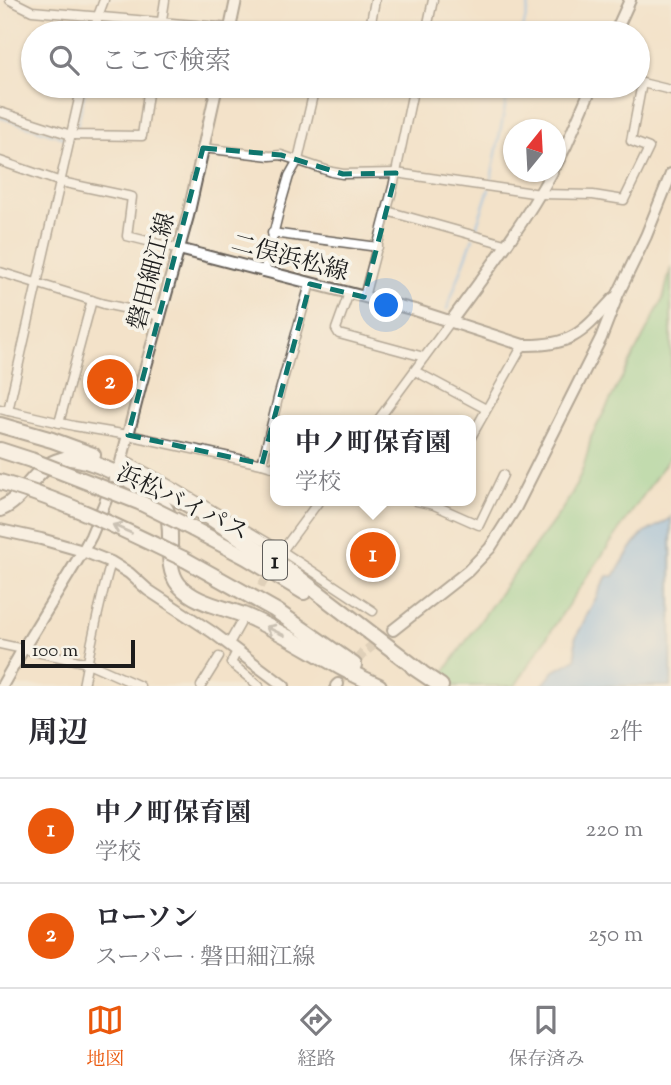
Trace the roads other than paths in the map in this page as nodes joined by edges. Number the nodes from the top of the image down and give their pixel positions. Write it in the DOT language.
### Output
graph roads {
  1 [pos="10,0"];
  2 [pos="104,0"];
  3 [pos="165,0"];
  4 [pos="236,0"];
  5 [pos="375,0"];
  6 [pos="433,0"];
  7 [pos="630,0"];
  8 [pos="97,16"];
  9 [pos="96,21"];
  10 [pos="143,21"];
  11 [pos="162,21"];
  12 [pos="231,21"];
  13 [pos="371,21"];
  14 [pos="429,21"];
  15 [pos="620,21"];
  16 [pos="650,85"];
  17 [pos="671,90"];
  18 [pos="79,98"];
  19 [pos="147,98"];
  20 [pos="214,98"];
  21 [pos="312,98"];
  22 [pos="412,98"];
  23 [pos="587,98"];
  24 [pos="638,98"];
  25 [pos="0,112"];
  26 [pos="71,135"];
  27 [pos="566,146"];
  28 [pos="204,148"];
  29 [pos="0,160"];
  30 [pos="298,160"];
  31 [pos="396,173"];
  32 [pos="671,174"];
  33 [pos="61,182"];
  34 [pos="547,182"];
  35 [pos="540,194"];
  36 [pos="387,211"];
  37 [pos="272,233"];
  38 [pos="508,245"];
  39 [pos="378,247"];
  40 [pos="179,249"];
  41 [pos="0,272"];
  42 [pos="264,272"];
  43 [pos="38,283"];
  44 [pos="310,284"];
  45 [pos="349,293"];
  46 [pos="618,293"];
  47 [pos="364,298"];
  48 [pos="92,300"];
  49 [pos="161,316"];
  50 [pos="451,321"];
  51 [pos="523,345"];
  52 [pos="424,357"];
  53 [pos="415,371"];
  54 [pos="486,409"];
  55 [pos="4,410"];
  56 [pos="274,415"];
  57 [pos="382,415"];
  58 [pos="59,423"];
  59 [pos="0,425"];
  60 [pos="476,428"];
  61 [pos="270,431"];
  62 [pos="128,435"];
  63 [pos="0,450"];
  64 [pos="262,464"];
  65 [pos="120,466"];
  66 [pos="270,466"];
  67 [pos="503,475"];
  68 [pos="7,484"];
  69 [pos="315,506"];
  70 [pos="441,506"];
  71 [pos="0,509"];
  72 [pos="0,530"];
  73 [pos="83,551"];
  74 [pos="282,551"];
  75 [pos="111,562"];
  76 [pos="373,611"];
  77 [pos="240,624"];
  78 [pos="393,630"];
  79 [pos="230,640"];
  80 [pos="0,644"];
  81 [pos="23,649"];
  82 [pos="237,651"];
  83 [pos="219,657"];
  84 [pos="88,663"];
  85 [pos="420,671"];
  86 [pos="2,686"];
  87 [pos="83,686"];
  88 [pos="140,686"];
  89 [pos="201,686"];
  90 [pos="259,686"];
  91 [pos="284,686"];
  92 [pos="381,686"];
  93 [pos="441,686"];
  1 -- 8 [label="street"];
  2 -- 8 [label="street"];
  3 -- 11 [label="street"];
  4 -- 12 [label="main road"];
  5 -- 13 [label="street"];
  6 -- 14 [label="street"];
  7 -- 15 [label="main road"];
  8 -- 9 [label="street"];
  8 -- 10 [label="street"];
  16 -- 17 [label="street"];
  18 -- 26 [label="street"];
  19 -- 26 [label="street"];
  20 -- 28 [label="main road, 磐田細江線"];
  21 -- 30 [label="street"];
  22 -- 31 [label="street"];
  23 -- 27 [label="main road"];
  24 -- 35 [label="street"];
  25 -- 26 [label="street"];
  26 -- 33 [label="street"];
  28 -- 30 [label="street"];
  28 -- 40 [label="main road, 磐田細江線"];
  29 -- 33 [label="street"];
  30 -- 31 [label="street"];
  30 -- 37 [label="street"];
  31 -- 35 [label="street"];
  31 -- 36 [label="street"];
  32 -- 46 [label="main road, 二俣浜松線"];
  33 -- 40 [label="street"];
  33 -- 43 [label="street"];
  34 -- 35 [label="main road"];
  35 -- 38 [label="main road"];
  36 -- 38 [label="street"];
  36 -- 39 [label="street"];
  37 -- 39 [label="street"];
  37 -- 42 [label="street"];
  38 -- 50 [label="main road"];
  39 -- 47 [label="street"];
  40 -- 42 [label="main road, 二俣浜松線"];
  40 -- 49 [label="main road, 磐田細江線"];
  41 -- 43 [label="street"];
  42 -- 44 [label="main road, 二俣浜松線"];
  43 -- 48 [label="street"];
  43 -- 55 [label="street"];
  44 -- 45 [label="main road, 二俣浜松線"];
  44 -- 56 [label="street"];
  45 -- 47 [label="main road, 二俣浜松線"];
  45 -- 52 [label="street"];
  46 -- 51 [label="main road, 二俣浜松線"];
  46 -- 78 [label="main road, 二俣浜松線"];
  47 -- 50 [label="main road, 二俣浜松線"];
  48 -- 49 [label="street"];
  48 -- 58 [label="street"];
  49 -- 62 [label="main road, 磐田細江線"];
  50 -- 51 [label="main road, 二俣浜松線"];
  50 -- 52 [label="street"];
  51 -- 54 [label="street"];
  52 -- 53 [label="street"];
  53 -- 54 [label="street"];
  53 -- 57 [label="street"];
  54 -- 60 [label="street"];
  55 -- 58 [label="street"];
  58 -- 62 [label="street"];
  59 -- 65 [label="highway, 1"];
  61 -- 64 [label="street"];
  62 -- 64 [label="street"];
  62 -- 65 [label="main road, 磐田細江線"];
  63 -- 85 [label="highway, 浜松バイパス / 1, bridge"];
  64 -- 66 [label="street"];
  65 -- 71 [label="highway, 1"];
  65 -- 73 [label="main road, 磐田細江線"];
  65 -- 74 [label="street"];
  65 -- 85 [label="highway, 1"];
  92 -- 65 [label="highway, 1, one-way"];
  67 -- 70 [label="street"];
  92 -- 68 [label="highway, 浜松バイパス / 1, one-way, bridge"];
  69 -- 74 [label="street"];
  72 -- 73 [label="main road"];
  73 -- 75 [label="main road"];
  73 -- 81 [label="main road, 磐田細江線"];
  74 -- 76 [label="street"];
  75 -- 82 [label="main road"];
  75 -- 84 [label="street"];
  77 -- 79 [label="street"];
  80 -- 81 [label="street"];
  81 -- 84 [label="street"];
  81 -- 86 [label="main road, 磐田細江線"];
  82 -- 90 [label="street"];
  82 -- 91 [label="main road"];
  83 -- 89 [label="street"];
  84 -- 87 [label="street"];
  84 -- 88 [label="street"];
  85 -- 93 [label="highway, 浜松バイパス / 1"];
}
